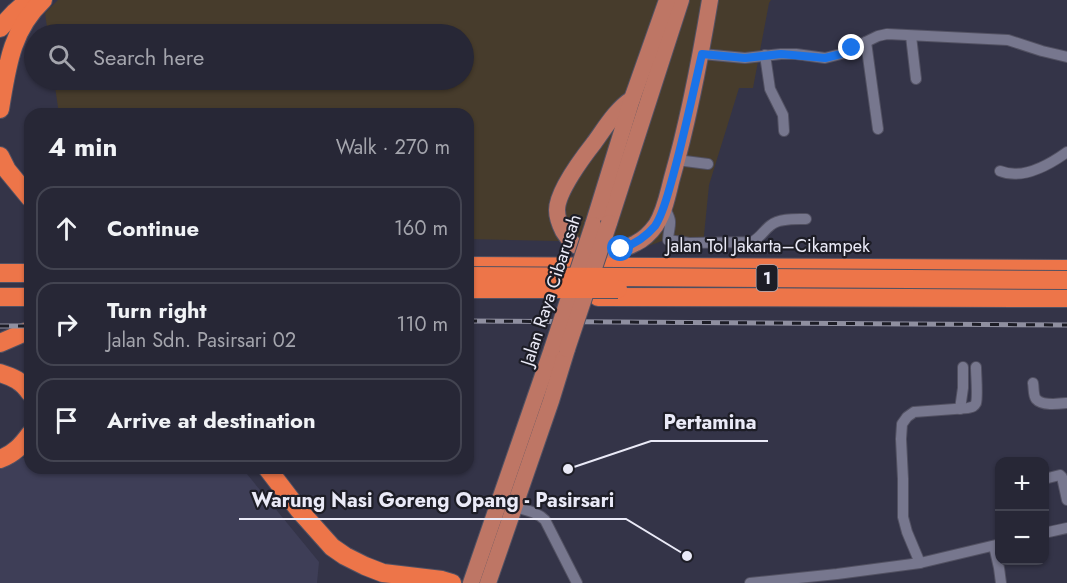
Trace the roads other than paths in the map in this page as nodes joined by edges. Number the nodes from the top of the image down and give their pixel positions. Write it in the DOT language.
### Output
graph roads {
  1 [pos="14,0"];
  2 [pos="29,0"];
  3 [pos="44,0"];
  4 [pos="711,0"];
  5 [pos="672,4"];
  6 [pos="0,12"];
  7 [pos="0,28"];
  8 [pos="911,36"];
  9 [pos="866,42"];
  10 [pos="702,54"];
  11 [pos="765,55"];
  12 [pos="1067,57"];
  13 [pos="916,79"];
  14 [pos="632,99"];
  15 [pos="0,109"];
  16 [pos="878,129"];
  17 [pos="784,131"];
  18 [pos="1067,152"];
  19 [pos="0,156"];
  20 [pos="677,160"];
  21 [pos="708,164"];
  22 [pos="1000,171"];
  23 [pos="24,191"];
  24 [pos="664,207"];
  25 [pos="806,219"];
  26 [pos="601,224"];
  27 [pos="474,266"];
  28 [pos="1067,269"];
  29 [pos="0,272"];
  30 [pos="24,272"];
  31 [pos="474,276"];
  32 [pos="1067,280"];
  33 [pos="0,289"];
  34 [pos="24,289"];
  35 [pos="474,289"];
  36 [pos="1067,290"];
  37 [pos="0,297"];
  38 [pos="24,297"];
  39 [pos="474,297"];
  40 [pos="1067,298"];
  41 [pos="24,333"];
  42 [pos="0,343"];
  43 [pos="559,349"];
  44 [pos="963,367"];
  45 [pos="976,368"];
  46 [pos="0,373"];
  47 [pos="1033,383"];
  48 [pos="24,385"];
  49 [pos="1067,403"];
  50 [pos="960,409"];
  51 [pos="24,442"];
  52 [pos="0,459"];
  53 [pos="272,474"];
  54 [pos="1049,478"];
  55 [pos="1067,500"];
  56 [pos="515,507"];
  57 [pos="1067,528"];
  58 [pos="1049,532"];
  59 [pos="995,545"];
  60 [pos="920,563"];
  61 [pos="999,565"];
  62 [pos="838,578"];
  63 [pos="452,583"];
  64 [pos="471,583"];
  65 [pos="488,583"];
  66 [pos="578,583"];
  67 [pos="750,583"];
  68 [pos="1001,583"];
  1 -- 6 [label="highway"];
  2 -- 7 [label="highway"];
  3 -- 15 [label="highway"];
  4 -- 10 [label="main road"];
  5 -- 14 [label="main road, Jalan Raya Cibarusah"];
  5 -- 26 [label="main road, Jalan Raya Cibarusah"];
  8 -- 9 [label="street"];
  8 -- 12 [label="street"];
  8 -- 13 [label="street"];
  9 -- 11 [label="street"];
  9 -- 16 [label="street"];
  10 -- 11 [label="street"];
  10 -- 20 [label="main road"];
  11 -- 17 [label="street"];
  14 -- 24 [label="main road"];
  14 -- 26 [label="main road, Jalan Raya Cibarusah"];
  18 -- 22 [label="street"];
  19 -- 23 [label="highway"];
  20 -- 21 [label="street"];
  20 -- 24 [label="main road"];
  24 -- 25 [label="street"];
  26 -- 43 [label="main road, Jalan Raya Cibarusah, bridge"];
  27 -- 28 [label="highway, Jalan Tol Jakarta–Cikampek / 1"];
  29 -- 30 [label="highway"];
  31 -- 32 [label="highway, 1, bridge"];
  33 -- 34 [label="highway"];
  35 -- 36 [label="highway, 1, bridge"];
  37 -- 38 [label="highway"];
  39 -- 40 [label="highway, 1"];
  41 -- 42 [label="highway"];
  43 -- 56 [label="main road, Jalan Raya Cibarusah"];
  43 -- 64 [label="main road, Jalan Raya Cibarusah"];
  44 -- 50 [label="street"];
  45 -- 50 [label="street"];
  46 -- 48 [label="highway"];
  47 -- 49 [label="street"];
  50 -- 60 [label="street"];
  51 -- 52 [label="highway"];
  53 -- 63 [label="highway"];
  54 -- 55 [label="street"];
  56 -- 65 [label="main road, Jalan Raya Cibarusah"];
  56 -- 66 [label="street"];
  57 -- 58 [label="street"];
  59 -- 60 [label="street"];
  60 -- 62 [label="street"];
  61 -- 68 [label="street"];
  62 -- 67 [label="street"];
}
